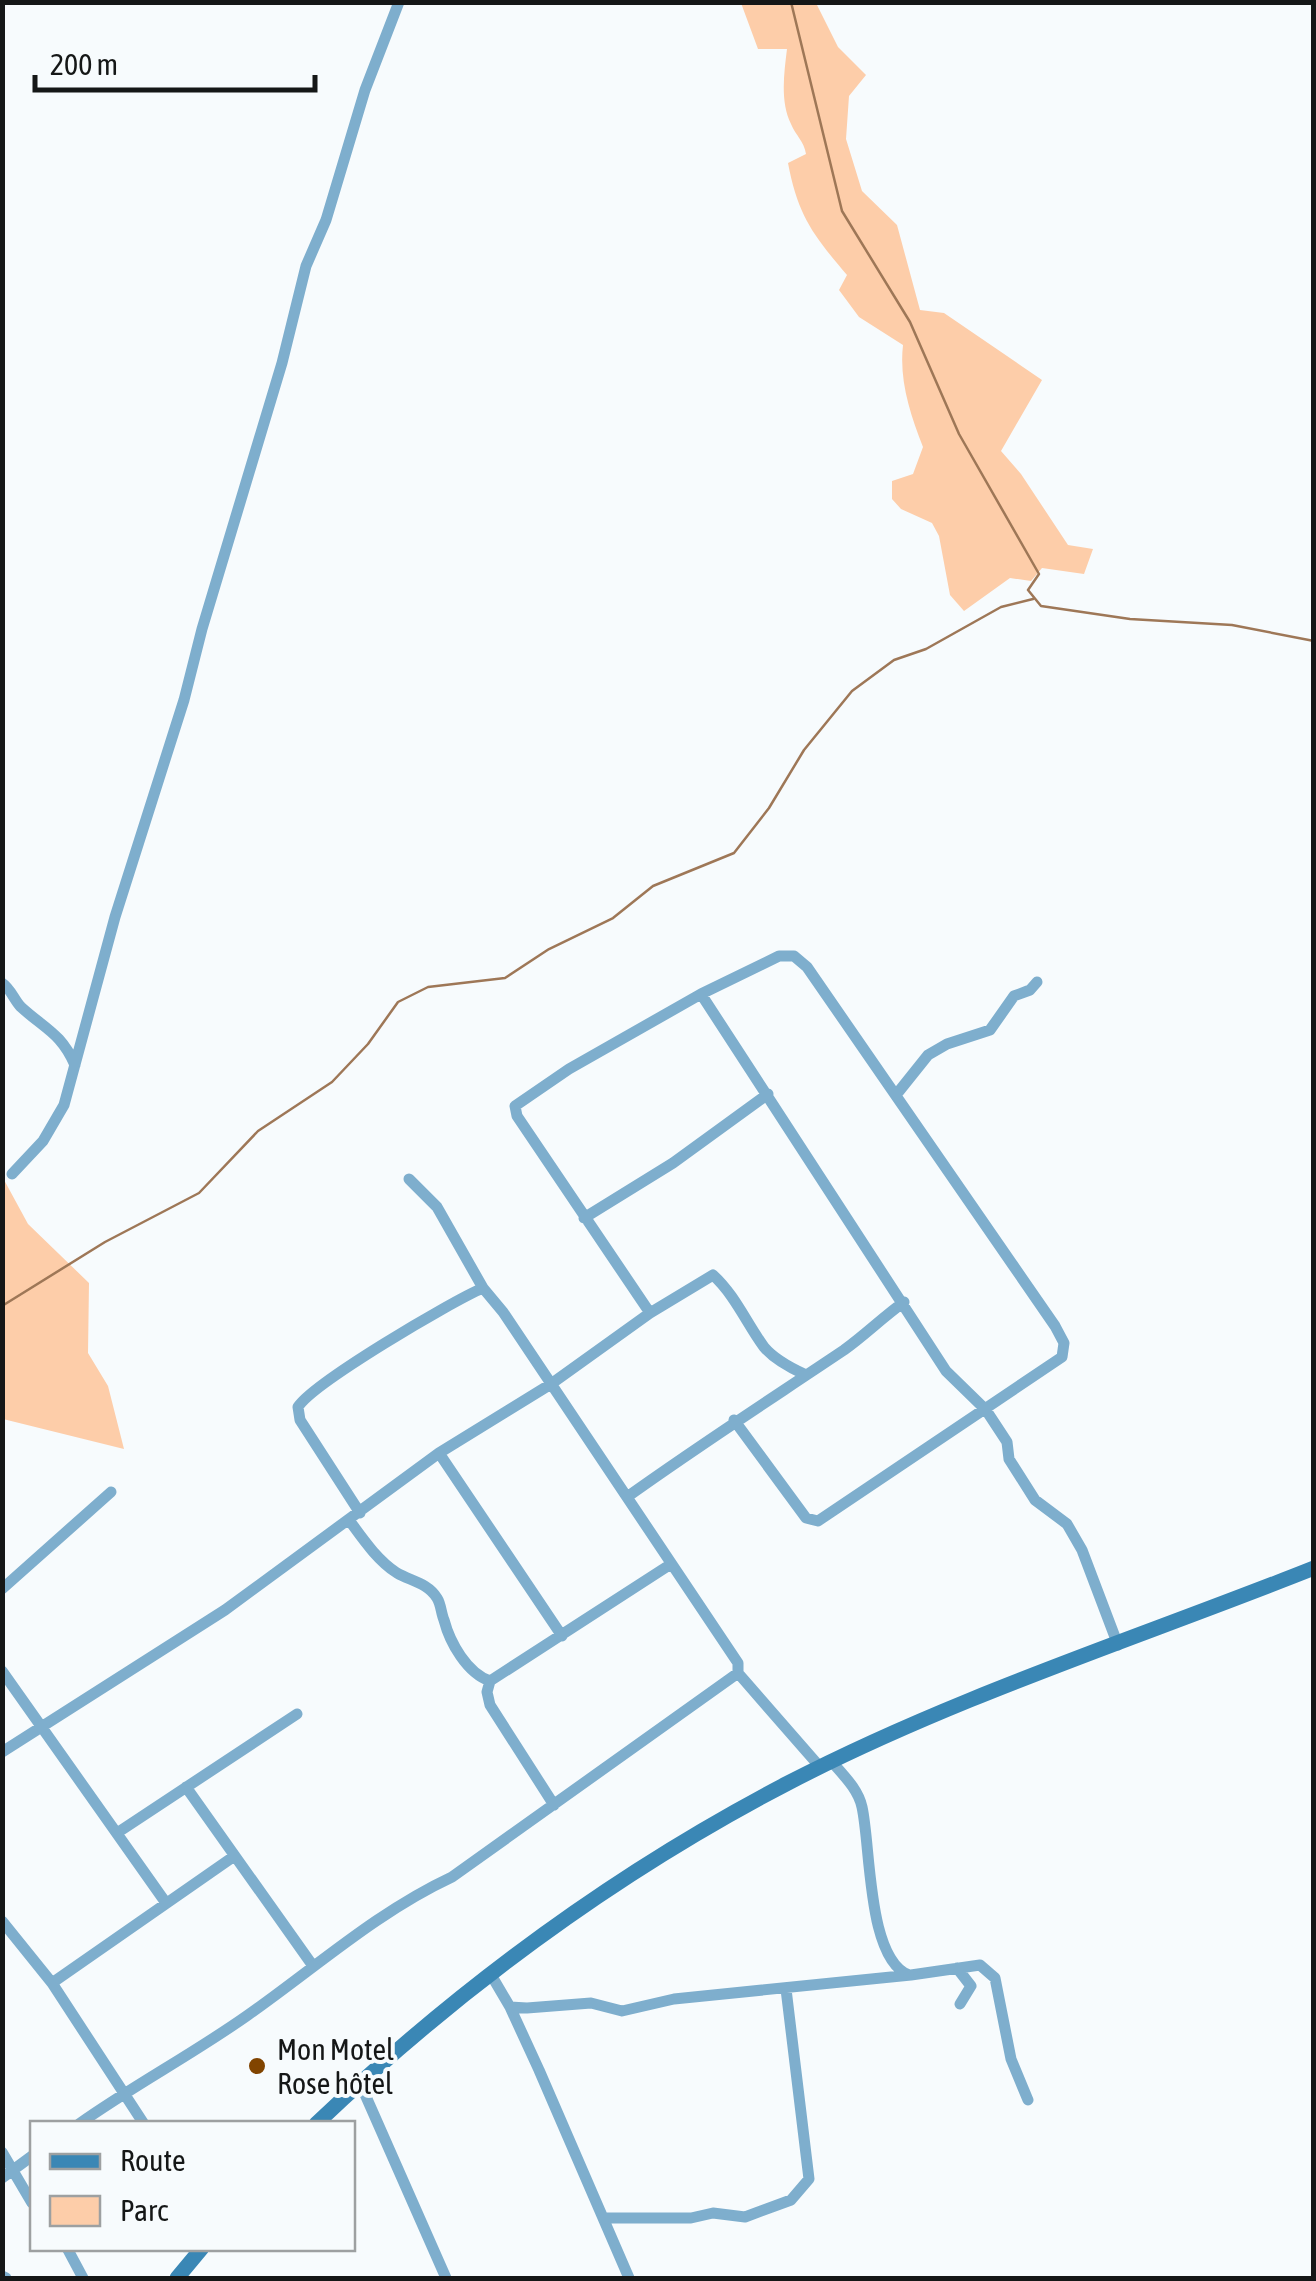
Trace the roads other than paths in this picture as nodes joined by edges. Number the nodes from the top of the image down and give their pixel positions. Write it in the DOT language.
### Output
graph roads {
  1 [pos="399,2"];
  2 [pos="1038,982"];
  3 [pos="2,983"];
  4 [pos="701,994"];
  5 [pos="75,1065"];
  6 [pos="768,1094"];
  7 [pos="896,1095"];
  8 [pos="12,1174"];
  9 [pos="409,1179"];
  10 [pos="584,1218"];
  11 [pos="483,1288"];
  12 [pos="904,1302"];
  13 [pos="650,1314"];
  14 [pos="804,1374"];
  15 [pos="551,1384"];
  16 [pos="986,1410"];
  17 [pos="734,1420"];
  18 [pos="439,1453"];
  19 [pos="112,1492"];
  20 [pos="626,1497"];
  21 [pos="354,1516"];
  22 [pos="672,1564"];
  23 [pos="1314,1568"];
  24 [pos="2,1588"];
  25 [pos="562,1636"];
  26 [pos="1118,1644"];
  27 [pos="2,1670"];
  28 [pos="738,1673"];
  29 [pos="490,1682"];
  30 [pos="297,1714"];
  31 [pos="41,1726"];
  32 [pos="2,1752"];
  33 [pos="826,1765"];
  34 [pos="186,1787"];
  35 [pos="554,1806"];
  36 [pos="117,1833"];
  37 [pos="233,1857"];
  38 [pos="166,1903"];
  39 [pos="2,1921"];
  40 [pos="887,1957"];
  41 [pos="313,1966"];
  42 [pos="957,1968"];
  43 [pos="490,1973"];
  44 [pos="911,1976"];
  45 [pos="866,1980"];
  46 [pos="52,1983"];
  47 [pos="786,1988"];
  48 [pos="960,2004"];
  49 [pos="510,2006"];
  50 [pos="360,2082"];
  51 [pos="123,2092"];
  52 [pos="1028,2100"];
  53 [pos="83,2121"];
  54 [pos="142,2121"];
  55 [pos="319,2121"];
  56 [pos="2,2152"];
  57 [pos="30,2158"];
  58 [pos="14,2170"];
  59 [pos="2,2178"];
  60 [pos="30,2199"];
  61 [pos="604,2218"];
  62 [pos="69,2251"];
  63 [pos="200,2251"];
  64 [pos="84,2278"];
  65 [pos="178,2278"];
  66 [pos="446,2278"];
  67 [pos="629,2278"];
  1 -- 5 [label="street"];
  2 -- 7 [label="street"];
  3 -- 5 [label="street"];
  4 -- 6 [label="street"];
  4 -- 7 [label="street"];
  4 -- 10 [label="street"];
  5 -- 8 [label="street"];
  6 -- 10 [label="street"];
  6 -- 12 [label="street"];
  7 -- 16 [label="street"];
  9 -- 11 [label="street"];
  10 -- 13 [label="street"];
  11 -- 15 [label="street"];
  11 -- 21 [label="street"];
  12 -- 14 [label="street"];
  12 -- 16 [label="street"];
  13 -- 14 [label="street"];
  13 -- 15 [label="street"];
  14 -- 17 [label="street"];
  15 -- 18 [label="street"];
  15 -- 20 [label="street"];
  16 -- 17 [label="street"];
  16 -- 26 [label="street"];
  17 -- 20 [label="street"];
  18 -- 21 [label="street"];
  18 -- 25 [label="street"];
  19 -- 24 [label="street"];
  20 -- 22 [label="street"];
  21 -- 29 [label="street"];
  21 -- 31 [label="street"];
  22 -- 25 [label="street"];
  22 -- 28 [label="street"];
  23 -- 26 [label="main road"];
  25 -- 29 [label="street"];
  26 -- 33 [label="main road"];
  27 -- 31 [label="street"];
  28 -- 33 [label="street"];
  28 -- 35 [label="street"];
  29 -- 35 [label="street"];
  30 -- 34 [label="street"];
  31 -- 32 [label="street"];
  31 -- 36 [label="street"];
  33 -- 40 [label="street"];
  33 -- 43 [label="main road"];
  34 -- 36 [label="street"];
  34 -- 37 [label="street"];
  35 -- 41 [label="street"];
  36 -- 38 [label="street"];
  37 -- 38 [label="street"];
  37 -- 41 [label="street"];
  38 -- 46 [label="street"];
  39 -- 46 [label="street"];
  40 -- 44 [label="street"];
  40 -- 45 [label="street"];
  41 -- 51 [label="street"];
  42 -- 44 [label="street"];
  42 -- 48 [label="street"];
  42 -- 52 [label="street"];
  43 -- 49 [label="street"];
  43 -- 50 [label="main road"];
  44 -- 45 [label="street"];
  45 -- 47 [label="street"];
  46 -- 51 [label="street"];
  47 -- 49 [label="street"];
  47 -- 61 [label="street"];
  49 -- 61 [label="street"];
  50 -- 55 [label="main road"];
  50 -- 66 [label="street"];
  51 -- 53 [label="street"];
  51 -- 54 [label="street"];
  56 -- 58 [label="street"];
  57 -- 58 [label="street"];
  58 -- 59 [label="street"];
  58 -- 60 [label="street"];
  61 -- 67 [label="street"];
  62 -- 64 [label="street"];
  63 -- 65 [label="main road"];
}
